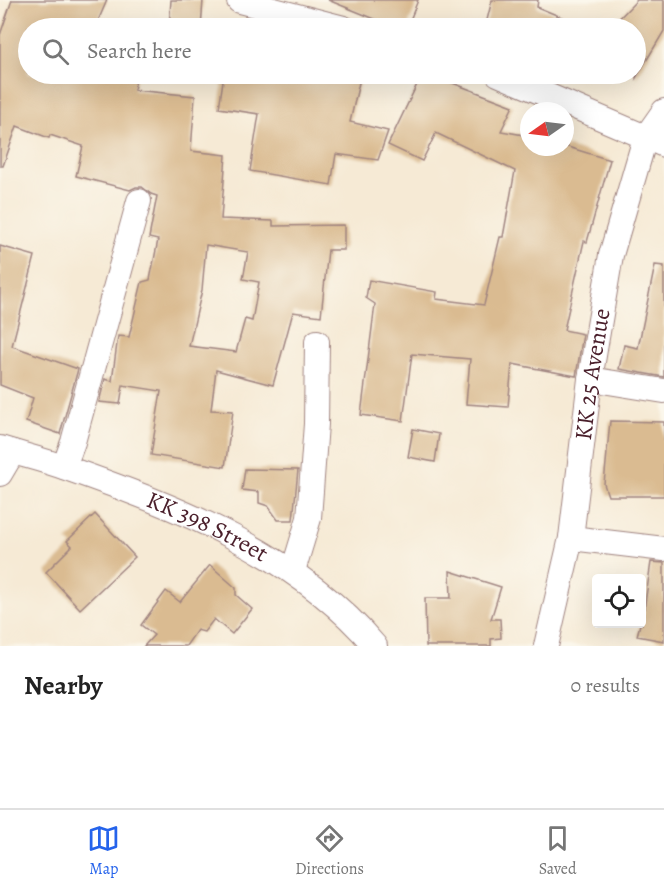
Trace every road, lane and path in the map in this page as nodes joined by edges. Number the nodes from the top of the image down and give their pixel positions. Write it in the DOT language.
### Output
graph roads {
  1 [pos="239,1"];
  2 [pos="305,18"];
  3 [pos="521,84"];
  4 [pos="664,111"];
  5 [pos="655,141"];
  6 [pos="139,201"];
  7 [pos="317,342"];
  8 [pos="590,379"];
  9 [pos="664,391"];
  10 [pos="6,450"];
  11 [pos="64,467"];
  12 [pos="0,474"];
  13 [pos="571,538"];
  14 [pos="664,549"];
  15 [pos="293,571"];
  16 [pos="375,646"];
  17 [pos="546,646"];
  1 -- 2 [label="street"];
  3 -- 5 [label="street"];
  4 -- 5 [label="street, KK 25 Avenue"];
  5 -- 8 [label="street, KK 25 Avenue"];
  6 -- 11 [label="street"];
  7 -- 15 [label="street"];
  8 -- 9 [label="street"];
  8 -- 13 [label="street, KK 25 Avenue"];
  10 -- 11 [label="street, KK 398 Street"];
  10 -- 12 [label="street, KK 398 Street"];
  11 -- 15 [label="street, KK 398 Street"];
  13 -- 14 [label="street"];
  13 -- 17 [label="street, KK 25 Avenue"];
  15 -- 16 [label="street, KK 398 Street"];
}
